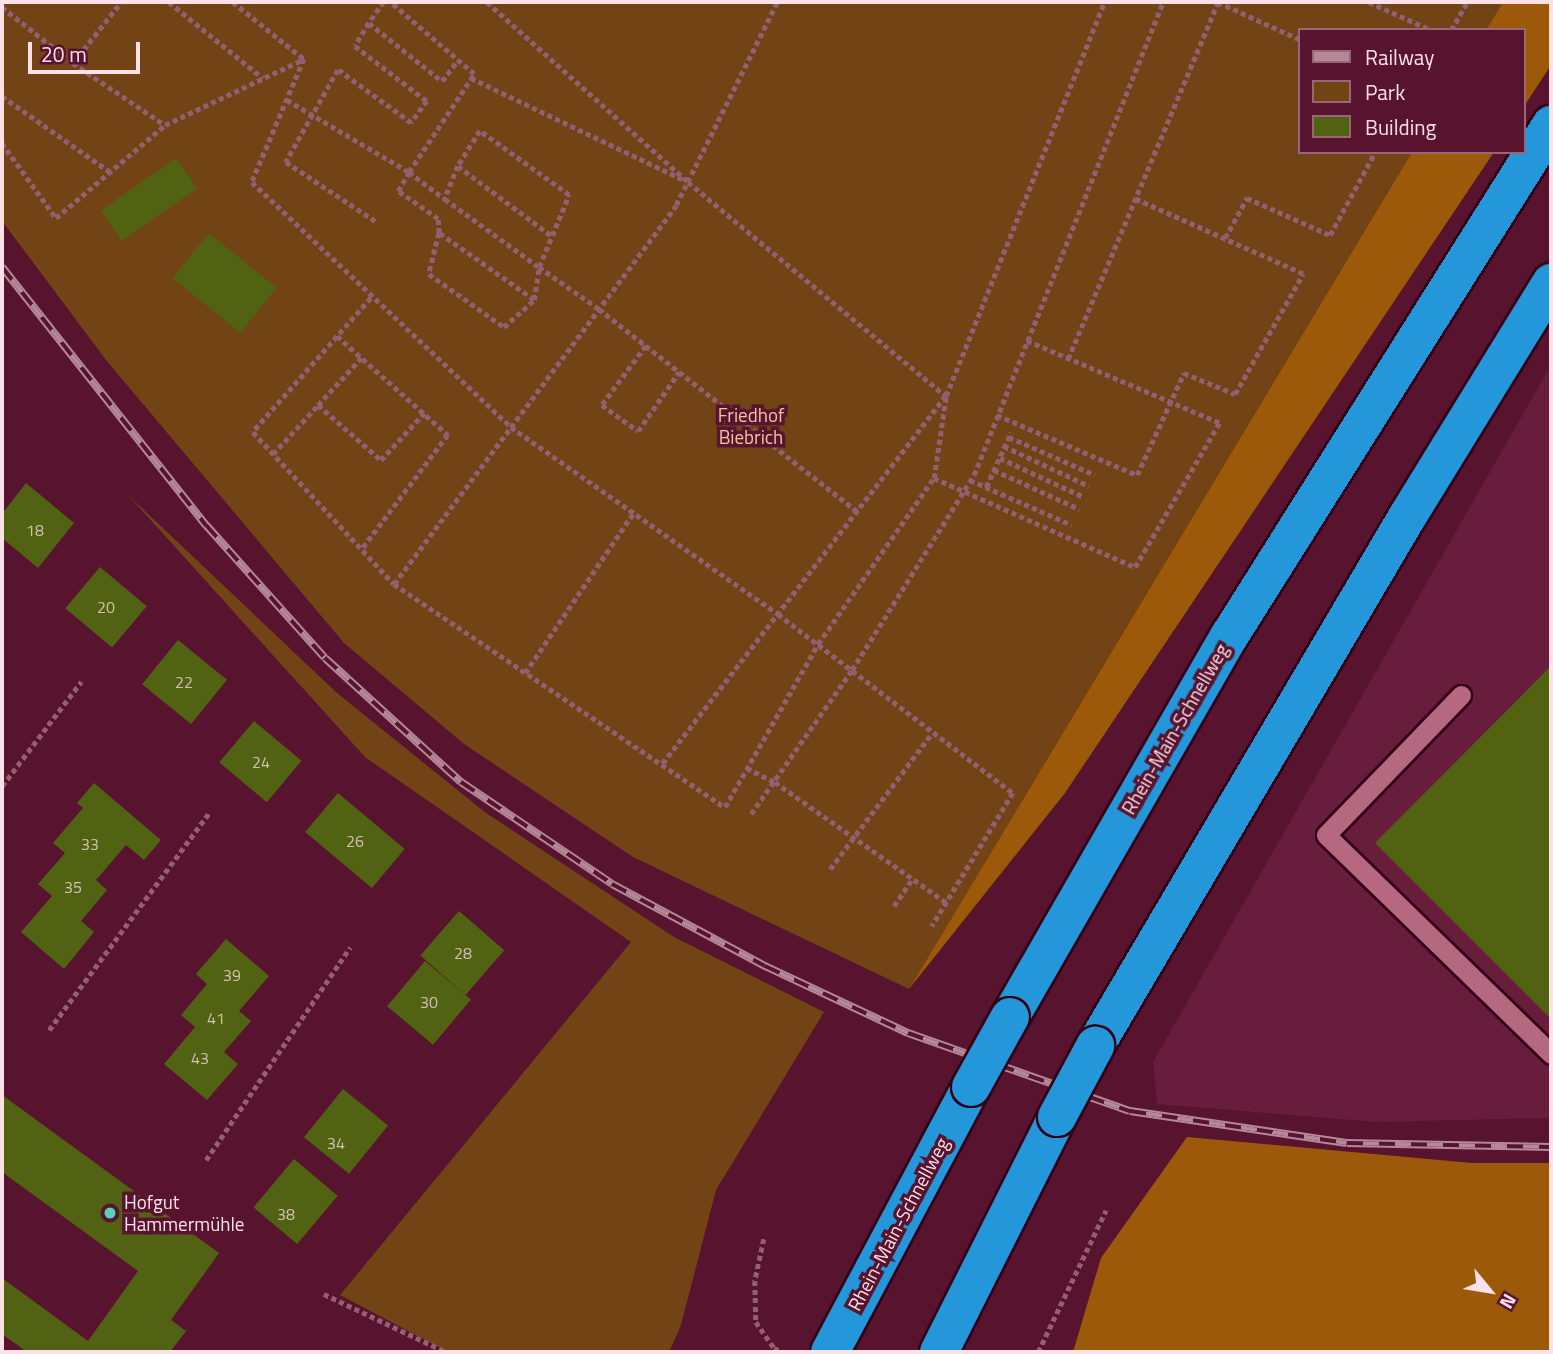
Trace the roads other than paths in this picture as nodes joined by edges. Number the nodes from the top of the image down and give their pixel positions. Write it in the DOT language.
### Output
graph roads {
  1 [pos="1551,125"];
  2 [pos="1551,283"];
  3 [pos="1461,695"];
  4 [pos="1551,1054"];
  5 [pos="945,1341"];
  6 [pos="830,1352"];
  1 -- 6 [label="highway, Rhein-Main-Schnellweg, bridge"];
  2 -- 5 [label="highway, bridge"];
  3 -- 4 [label="lane"];
}
